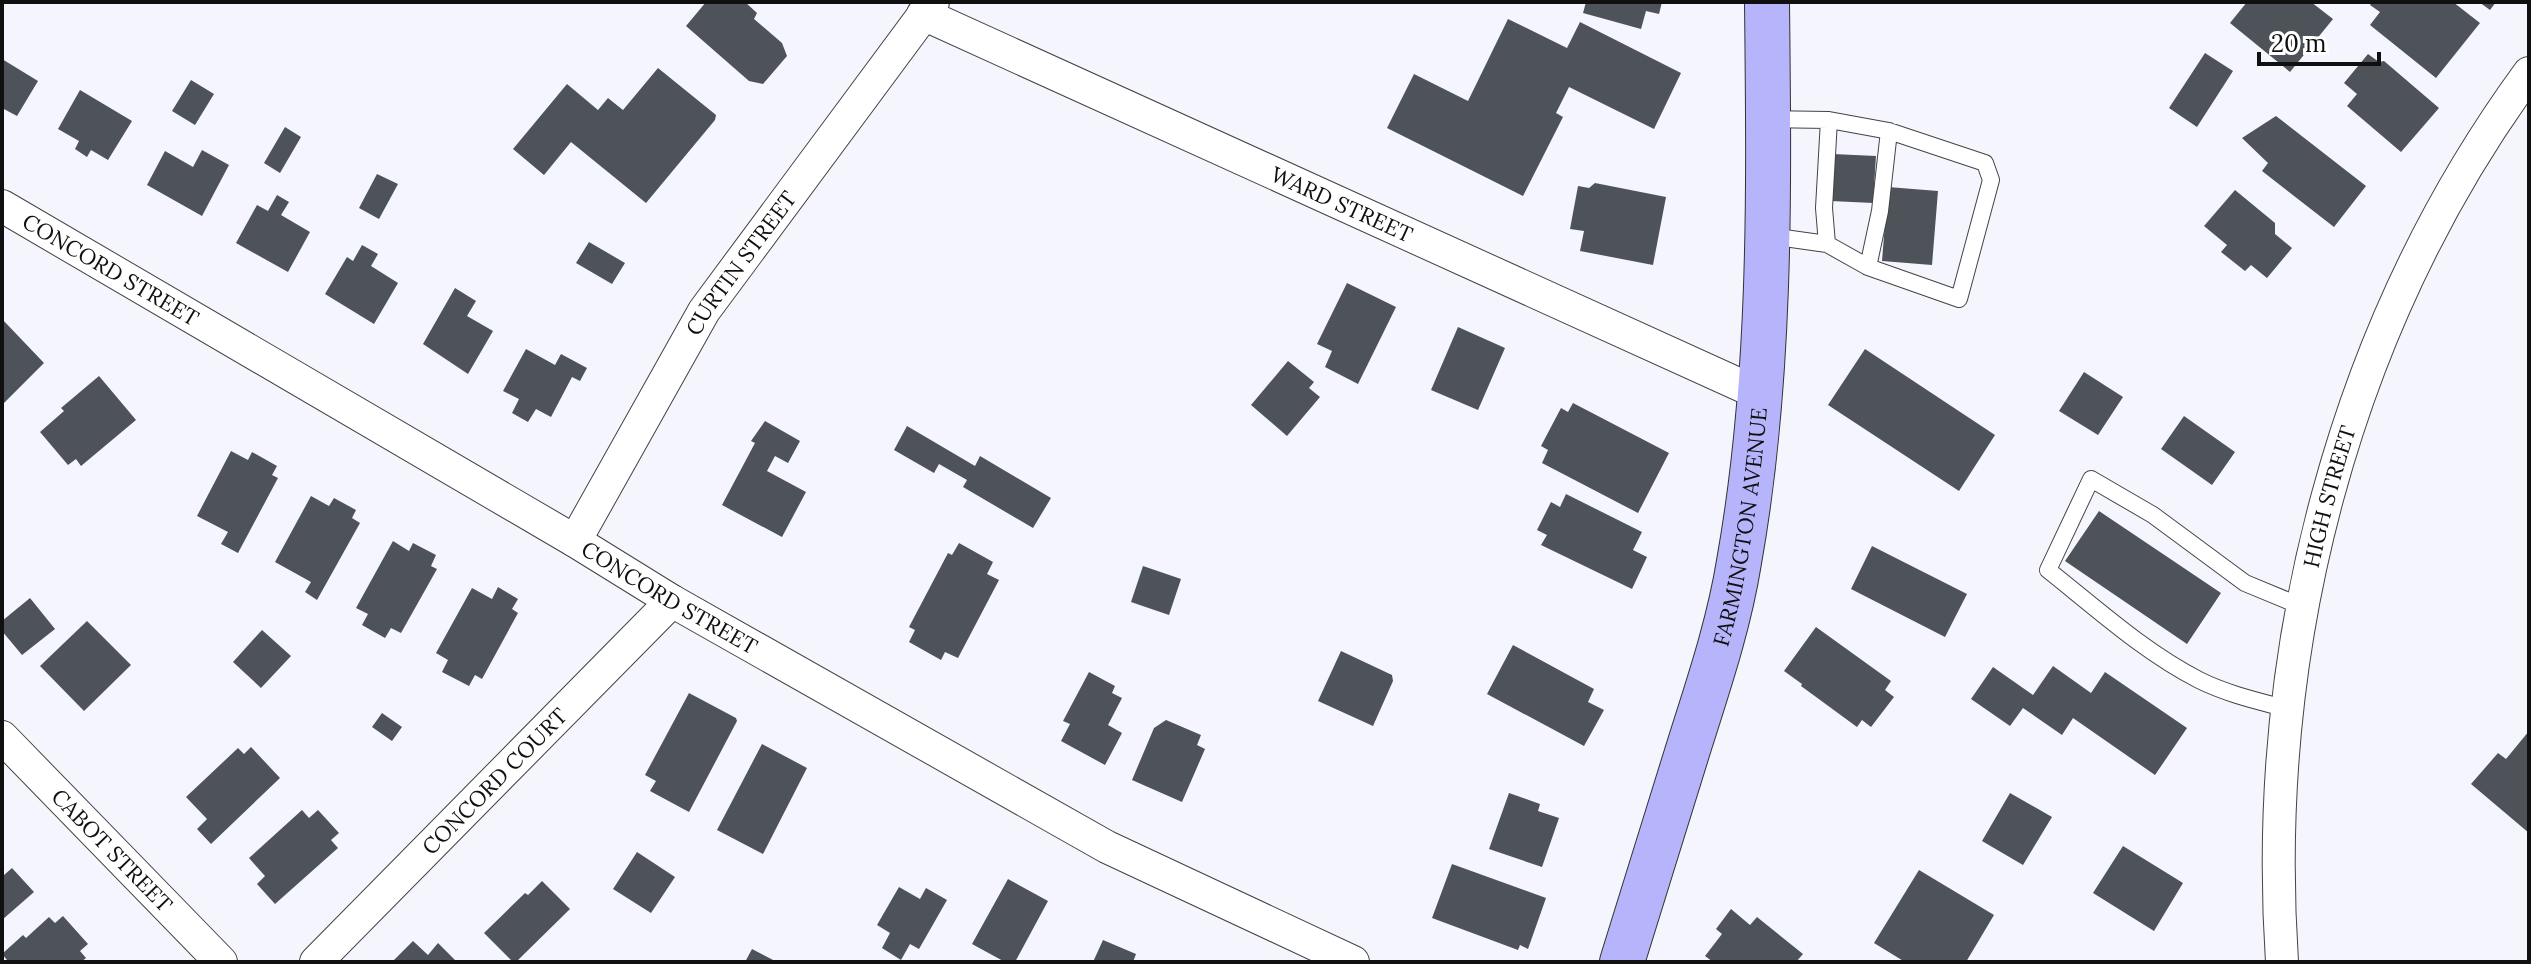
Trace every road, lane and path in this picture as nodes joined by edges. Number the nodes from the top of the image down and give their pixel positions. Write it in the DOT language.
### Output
graph roads {
  1 [pos="1767,2"];
  2 [pos="928,8"];
  3 [pos="2529,73"];
  4 [pos="1768,98"];
  5 [pos="1829,120"];
  6 [pos="1889,131"];
  7 [pos="2,206"];
  8 [pos="1768,236"];
  9 [pos="1827,244"];
  10 [pos="1868,267"];
  11 [pos="1760,394"];
  12 [pos="575,541"];
  13 [pos="672,601"];
  14 [pos="2303,607"];
  15 [pos="2288,709"];
  16 [pos="2,737"];
  17 [pos="221,962"];
  18 [pos="316,962"];
  19 [pos="1353,962"];
  20 [pos="1622,962"];
  21 [pos="2282,962"];
  1 -- 4 [label="main road, FARMINGTON AVENUE"];
  2 -- 11 [label="street, WARD STREET"];
  2 -- 12 [label="street, CURTIN STREET"];
  3 -- 14 [label="street, HIGH STREET"];
  4 -- 5 [label="lane"];
  4 -- 8 [label="main road, FARMINGTON AVENUE"];
  5 -- 6 [label="lane"];
  5 -- 9 [label="lane"];
  6 -- 10 [label="lane"];
  6 -- 10 [label="lane"];
  7 -- 12 [label="street, CONCORD STREET"];
  8 -- 9 [label="lane"];
  8 -- 11 [label="main road, FARMINGTON AVENUE"];
  9 -- 10 [label="lane"];
  11 -- 20 [label="main road, FARMINGTON AVENUE"];
  12 -- 13 [label="street, CONCORD STREET"];
  13 -- 18 [label="street, CONCORD COURT"];
  13 -- 19 [label="street, CONCORD STREET"];
  14 -- 15 [label="street, HIGH STREET"];
  14 -- 15 [label="lane"];
  15 -- 21 [label="street, HIGH STREET"];
  16 -- 17 [label="street, CABOT STREET"];
}
